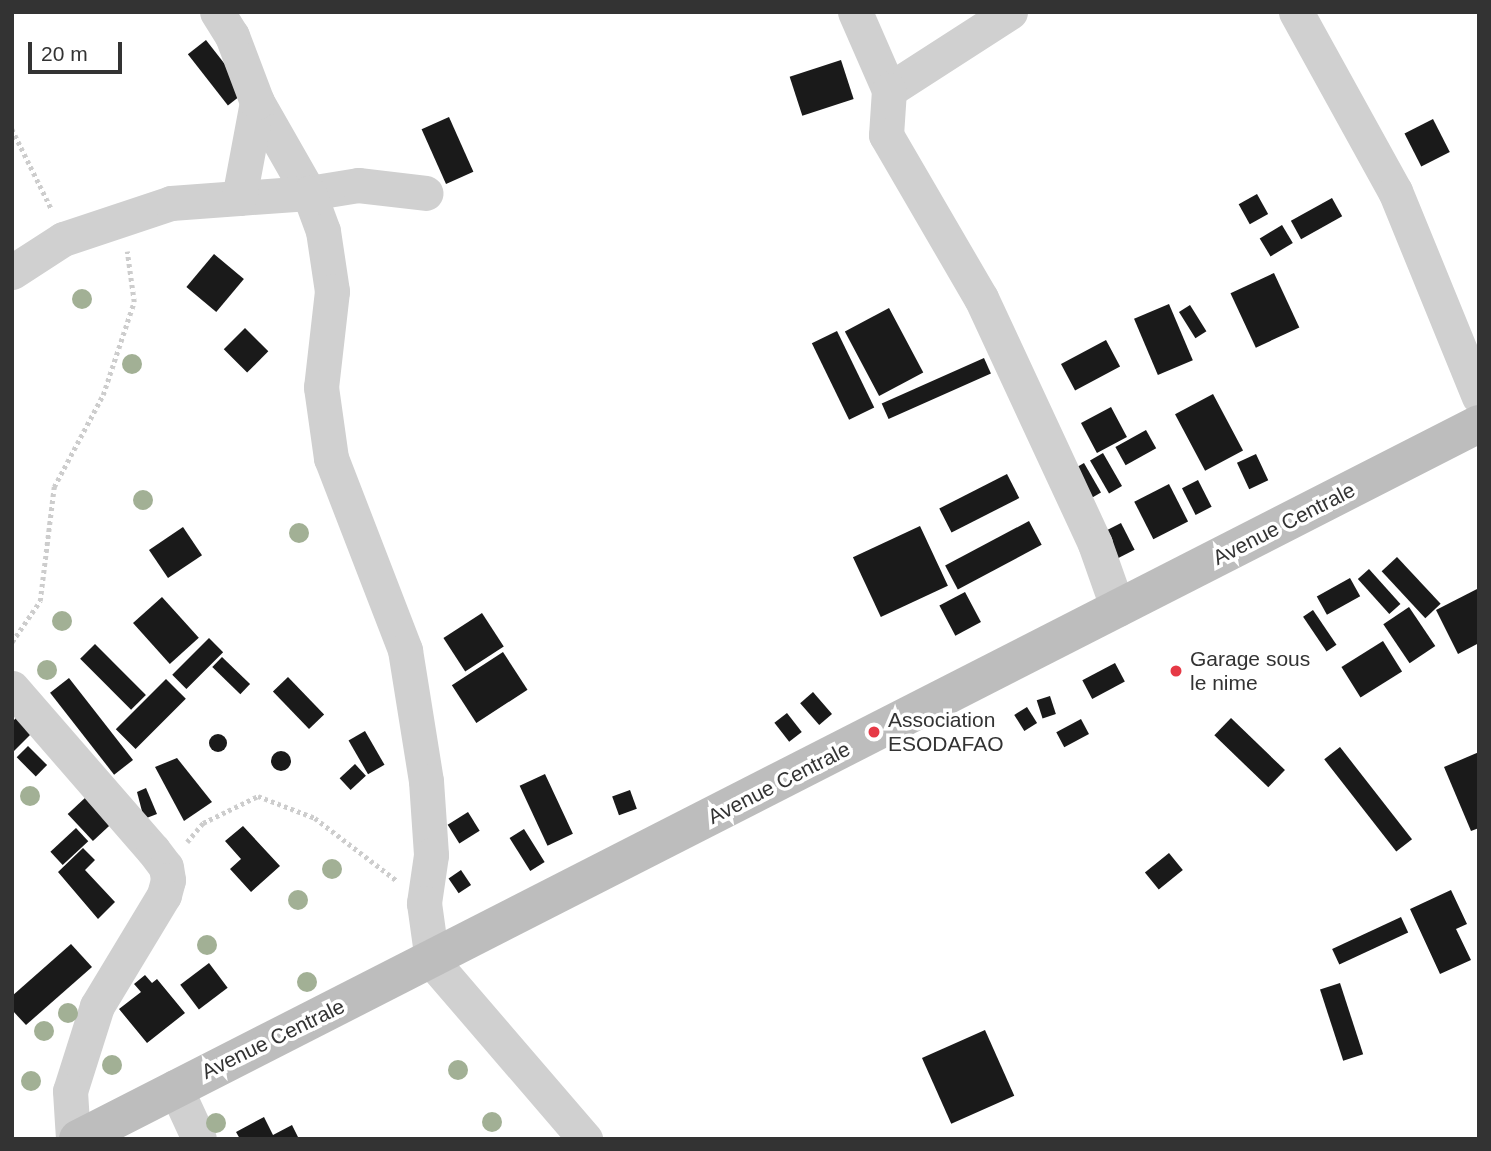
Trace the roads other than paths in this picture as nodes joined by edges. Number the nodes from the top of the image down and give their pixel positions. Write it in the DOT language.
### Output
graph roads {
  1 [pos="217,12"];
  2 [pos="855,12"];
  3 [pos="1010,12"];
  4 [pos="1296,12"];
  5 [pos="889,90"];
  6 [pos="257,102"];
  7 [pos="309,193"];
  8 [pos="426,193"];
  9 [pos="239,198"];
  10 [pos="12,272"];
  11 [pos="1479,397"];
  12 [pos="1479,424"];
  13 [pos="1118,609"];
  14 [pos="12,688"];
  15 [pos="432,961"];
  16 [pos="175,1087"];
  17 [pos="73,1139"];
  18 [pos="78,1139"];
  19 [pos="200,1139"];
  20 [pos="585,1139"];
  1 -- 6 [label="street"];
  2 -- 5 [label="street"];
  3 -- 5 [label="street"];
  4 -- 11 [label="street"];
  5 -- 13 [label="street"];
  6 -- 7 [label="street"];
  6 -- 9 [label="street"];
  7 -- 8 [label="street"];
  7 -- 9 [label="street"];
  7 -- 15 [label="street"];
  9 -- 10 [label="street"];
  12 -- 13 [label="main road, Avenue Centrale"];
  13 -- 15 [label="main road, Avenue Centrale"];
  14 -- 17 [label="street"];
  15 -- 16 [label="main road, Avenue Centrale"];
  15 -- 20 [label="street"];
  16 -- 18 [label="main road, Avenue Centrale"];
  16 -- 19 [label="street"];
}
